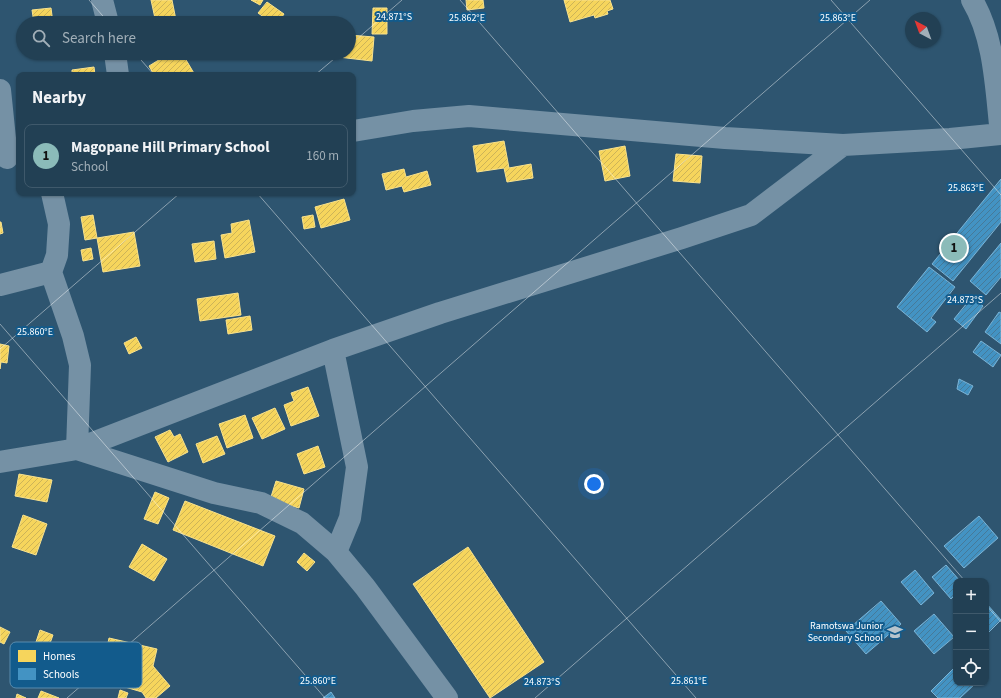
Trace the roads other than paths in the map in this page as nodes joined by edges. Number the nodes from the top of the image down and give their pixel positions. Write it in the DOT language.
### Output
graph roads {
  1 [pos="102,0"];
  2 [pos="972,0"];
  3 [pos="106,16"];
  4 [pos="116,60"];
  5 [pos="118,72"];
  6 [pos="0,90"];
  7 [pos="356,130"];
  8 [pos="1001,134"];
  9 [pos="843,145"];
  10 [pos="9,160"];
  11 [pos="53,196"];
  12 [pos="51,272"];
  13 [pos="0,285"];
  14 [pos="333,350"];
  15 [pos="77,450"];
  16 [pos="0,462"];
  17 [pos="336,552"];
  18 [pos="447,698"];
  1 -- 3 [label="street"];
  2 -- 8 [label="street"];
  4 -- 5 [label="street"];
  6 -- 10 [label="street"];
  7 -- 9 [label="street"];
  8 -- 9 [label="street"];
  9 -- 14 [label="street"];
  11 -- 12 [label="street"];
  12 -- 13 [label="street"];
  12 -- 15 [label="street"];
  14 -- 15 [label="street"];
  14 -- 17 [label="street"];
  15 -- 16 [label="street"];
  15 -- 17 [label="street"];
  17 -- 18 [label="street"];
}
